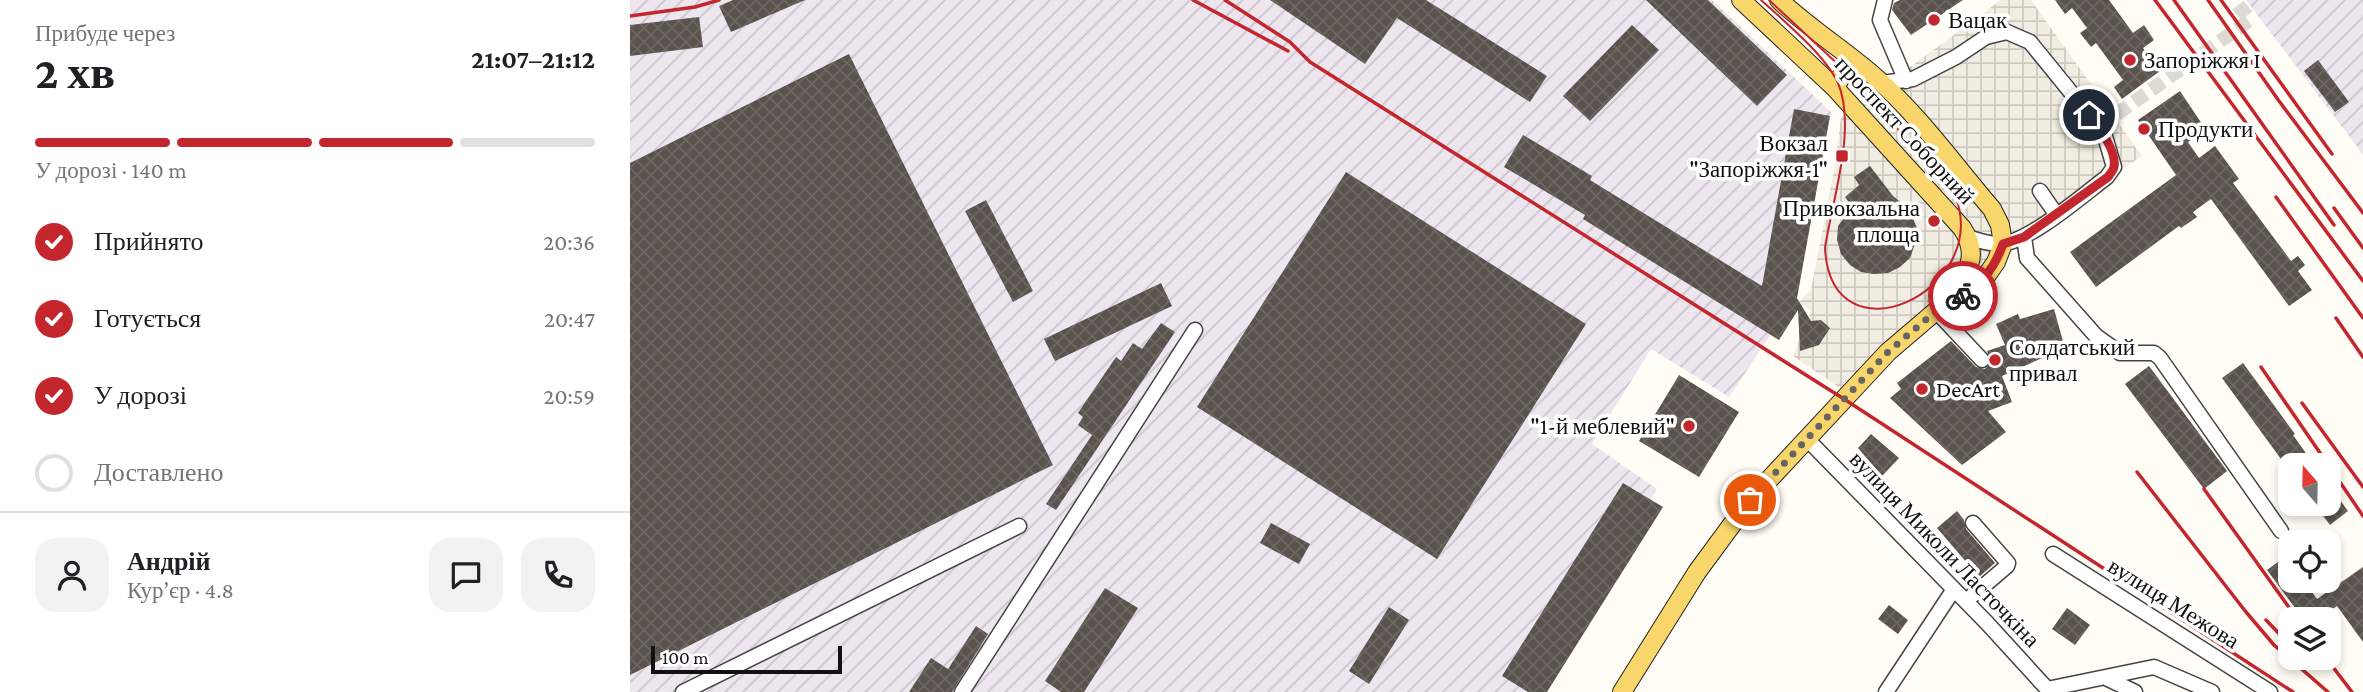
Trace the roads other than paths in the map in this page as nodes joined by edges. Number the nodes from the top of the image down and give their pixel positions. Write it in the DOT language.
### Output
graph roads {
  1 [pos="1741,0"];
  2 [pos="1779,0"];
  3 [pos="1885,0"];
  4 [pos="1858,65"];
  5 [pos="1906,81"];
  6 [pos="1881,83"];
  7 [pos="1835,89"];
  8 [pos="2040,191"];
  9 [pos="2056,214"];
  10 [pos="1968,237"];
  11 [pos="2024,237"];
  12 [pos="2003,244"];
  13 [pos="1936,311"];
  14 [pos="1195,330"];
  15 [pos="1982,360"];
  16 [pos="1807,439"];
  17 [pos="1973,523"];
  18 [pos="1019,526"];
  19 [pos="2280,530"];
  20 [pos="2053,554"];
  21 [pos="1954,589"];
  22 [pos="1966,601"];
  23 [pos="2106,678"];
  24 [pos="2048,691"];
  25 [pos="683,692"];
  26 [pos="962,692"];
  27 [pos="1622,692"];
  28 [pos="1886,692"];
  29 [pos="2135,692"];
  30 [pos="2212,692"];
  31 [pos="2270,692"];
  1 -- 7 [label="main road, проспект Соборний"];
  2 -- 4 [label="main road, проспект Соборний"];
  3 -- 5 [label="street"];
  4 -- 6 [label="main road, проспект Соборний"];
  4 -- 7 [label="main road"];
  5 -- 6 [label="street"];
  5 -- 9 [label="street"];
  6 -- 12 [label="main road, проспект Соборний"];
  7 -- 10 [label="main road, проспект Соборний"];
  8 -- 9 [label="street"];
  9 -- 11 [label="street"];
  10 -- 12 [label="street"];
  10 -- 13 [label="main road, проспект Соборний"];
  11 -- 12 [label="street"];
  11 -- 19 [label="street"];
  12 -- 13 [label="main road"];
  13 -- 15 [label="street"];
  13 -- 16 [label="main road"];
  14 -- 26 [label="street"];
  16 -- 21 [label="street, вулиця Миколи Ласточкіна"];
  16 -- 27 [label="main road"];
  17 -- 22 [label="street"];
  18 -- 25 [label="street"];
  20 -- 31 [label="street, вулиця Межова"];
  21 -- 22 [label="street, вулиця Миколи Ласточкіна"];
  21 -- 28 [label="street"];
  22 -- 24 [label="street, вулиця Миколи Ласточкіна"];
  23 -- 24 [label="street"];
  23 -- 29 [label="street"];
  23 -- 30 [label="street"];
}
